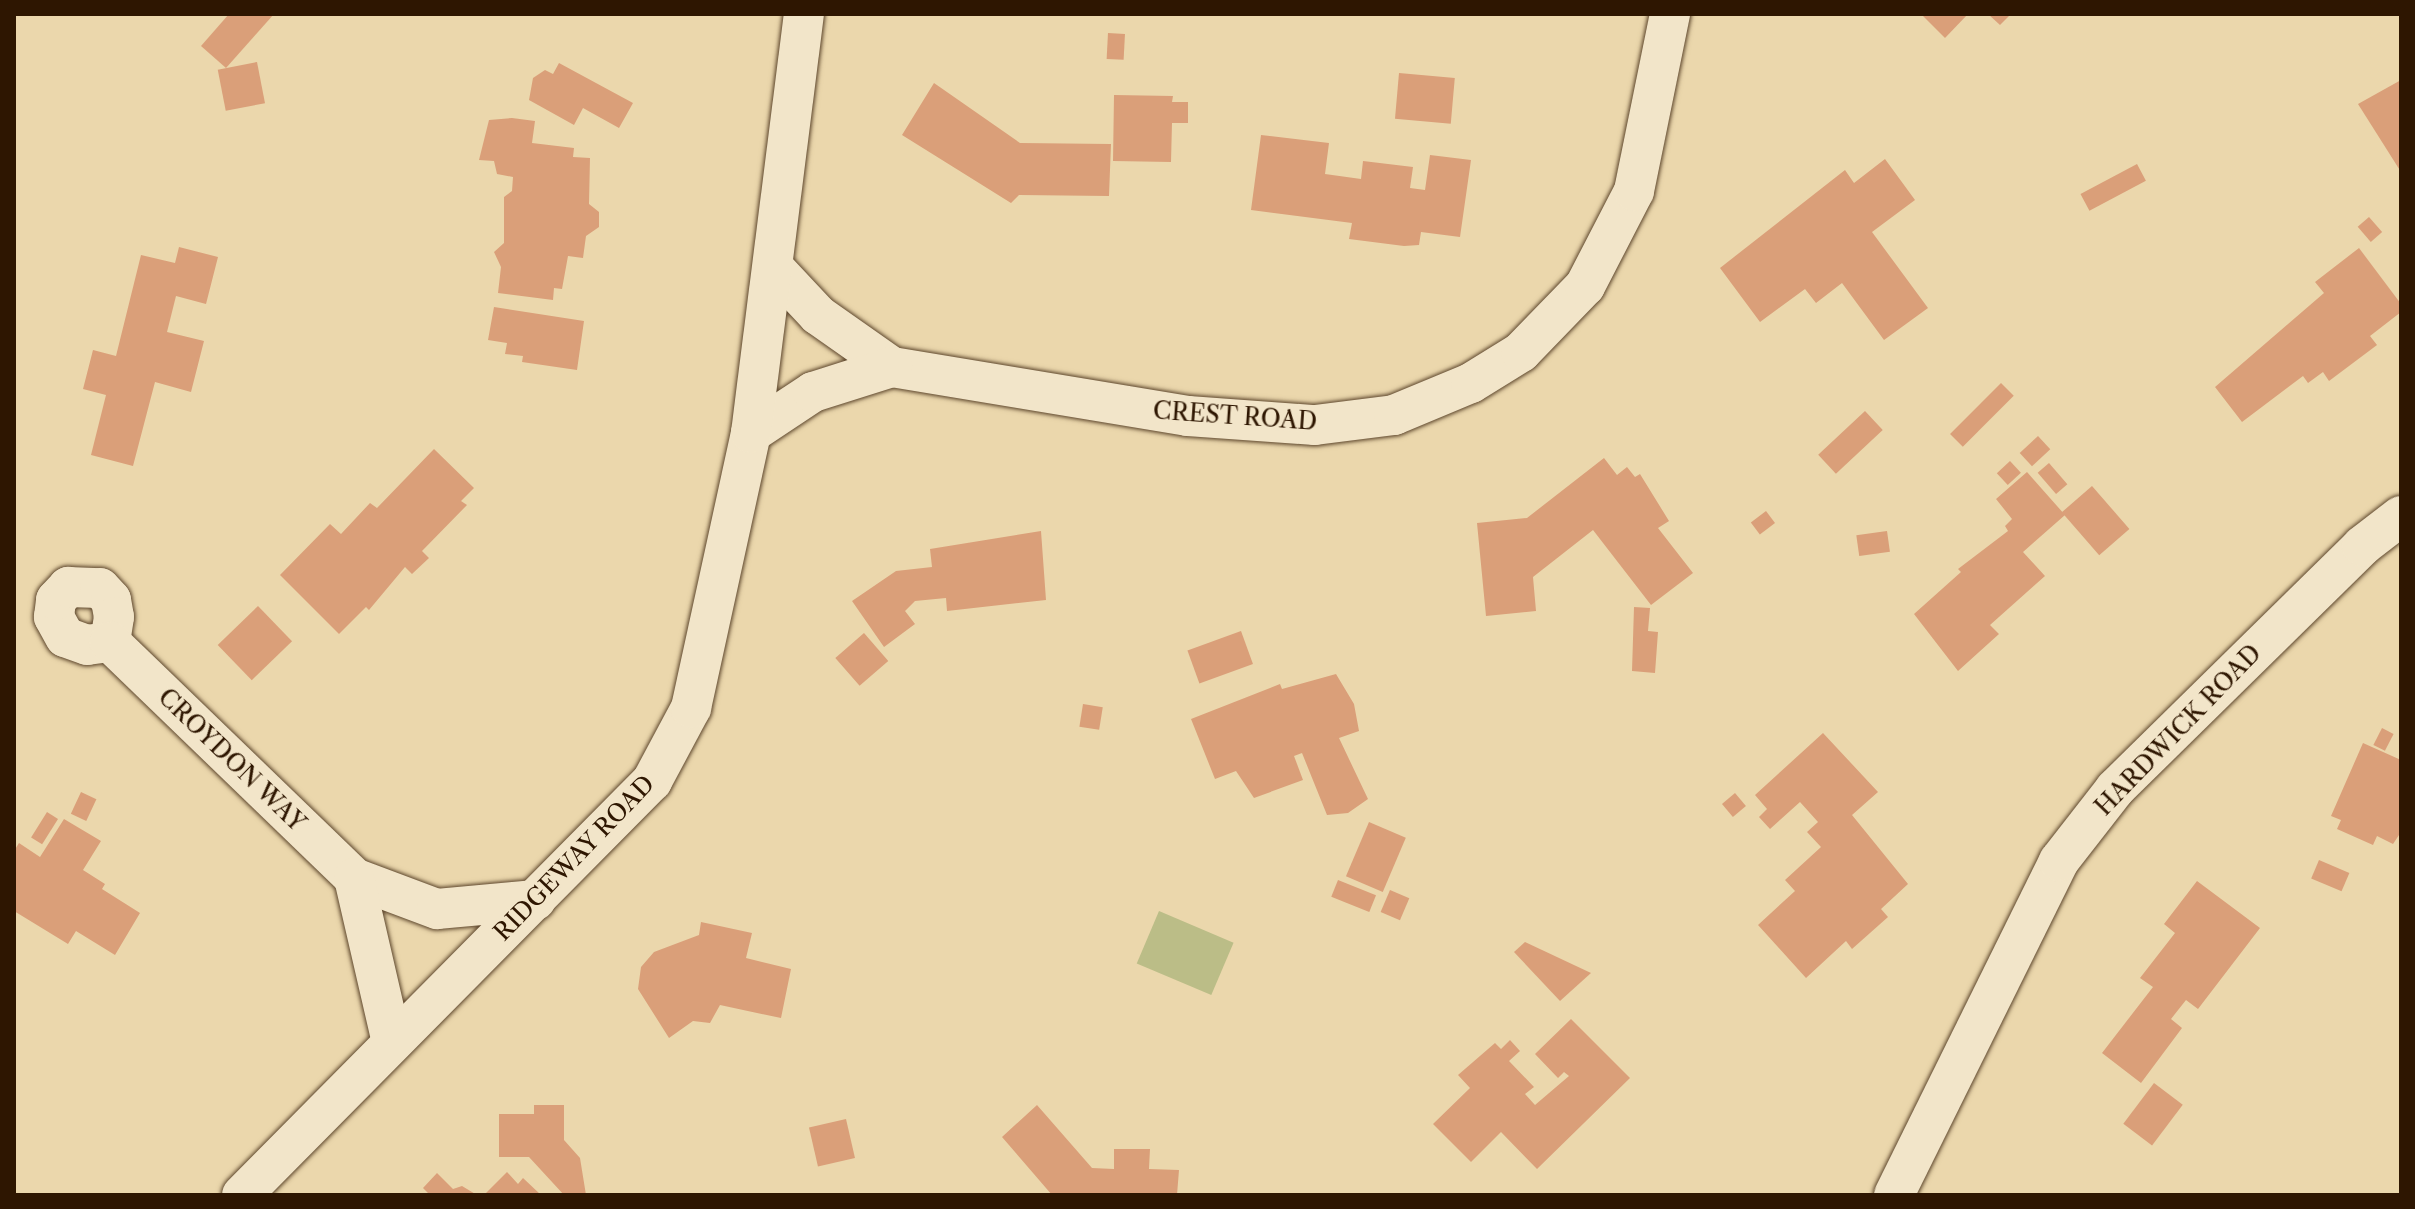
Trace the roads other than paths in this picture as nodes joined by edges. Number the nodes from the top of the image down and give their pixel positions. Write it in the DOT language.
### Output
graph roads {
  1 [pos="804,14"];
  2 [pos="1670,14"];
  3 [pos="773,267"];
  4 [pos="892,367"];
  5 [pos="751,433"];
  6 [pos="2401,516"];
  7 [pos="110,642"];
  8 [pos="354,878"];
  9 [pos="536,900"];
  10 [pos="392,1043"];
  11 [pos="242,1195"];
  12 [pos="1894,1195"];
  1 -- 3 [label="street, RIDGEWAY ROAD"];
  2 -- 4 [label="street, CREST ROAD"];
  3 -- 4 [label="street"];
  3 -- 5 [label="street, RIDGEWAY ROAD"];
  4 -- 5 [label="street"];
  5 -- 9 [label="street, RIDGEWAY ROAD"];
  6 -- 12 [label="street, HARDWICK ROAD"];
  7 -- 8 [label="street, CROYDON WAY"];
  8 -- 9 [label="street, CROYDON WAY"];
  8 -- 10 [label="street"];
  9 -- 10 [label="street, RIDGEWAY ROAD"];
  10 -- 11 [label="street, RIDGEWAY ROAD"];
}
